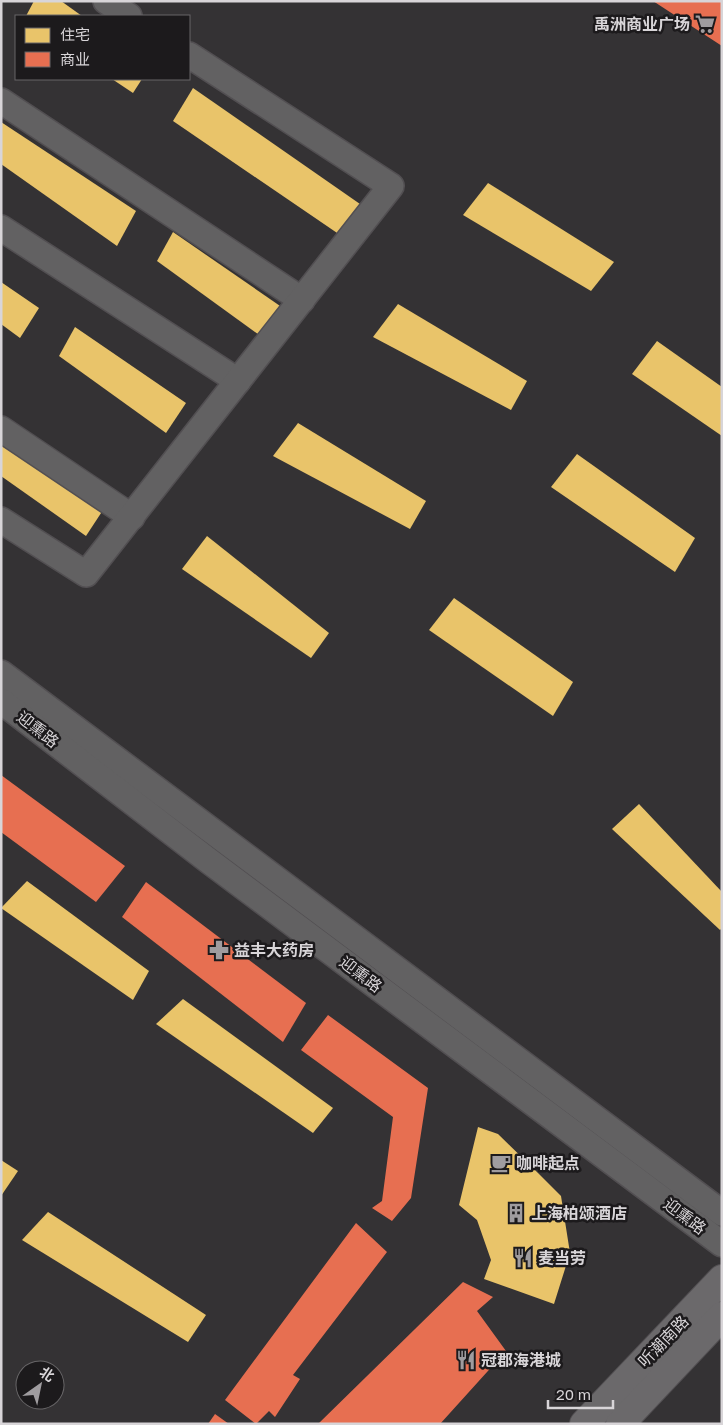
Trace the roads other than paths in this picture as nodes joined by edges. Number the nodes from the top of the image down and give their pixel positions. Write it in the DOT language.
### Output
graph roads {
  1 [pos="106,1"];
  2 [pos="127,15"];
  3 [pos="190,56"];
  4 [pos="1,101"];
  5 [pos="1,228"];
  6 [pos="302,300"];
  7 [pos="238,381"];
  8 [pos="1,429"];
  9 [pos="132,517"];
  10 [pos="1,520"];
  11 [pos="1,672"];
  12 [pos="1,701"];
  13 [pos="722,1213"];
  14 [pos="722,1244"];
  15 [pos="722,1279"];
  16 [pos="722,1316"];
  17 [pos="584,1424"];
  18 [pos="620,1424"];
  1 -- 2 [label="street"];
  3 -- 6 [label="street"];
  4 -- 6 [label="street"];
  5 -- 7 [label="street"];
  6 -- 7 [label="street"];
  7 -- 9 [label="street"];
  8 -- 9 [label="street"];
  9 -- 10 [label="street"];
  11 -- 13 [label="street, 迎熏路"];
  12 -- 14 [label="street, 迎熏路"];
  15 -- 17 [label="main road, 听潮南路"];
  16 -- 18 [label="main road, 听潮南路"];
}
